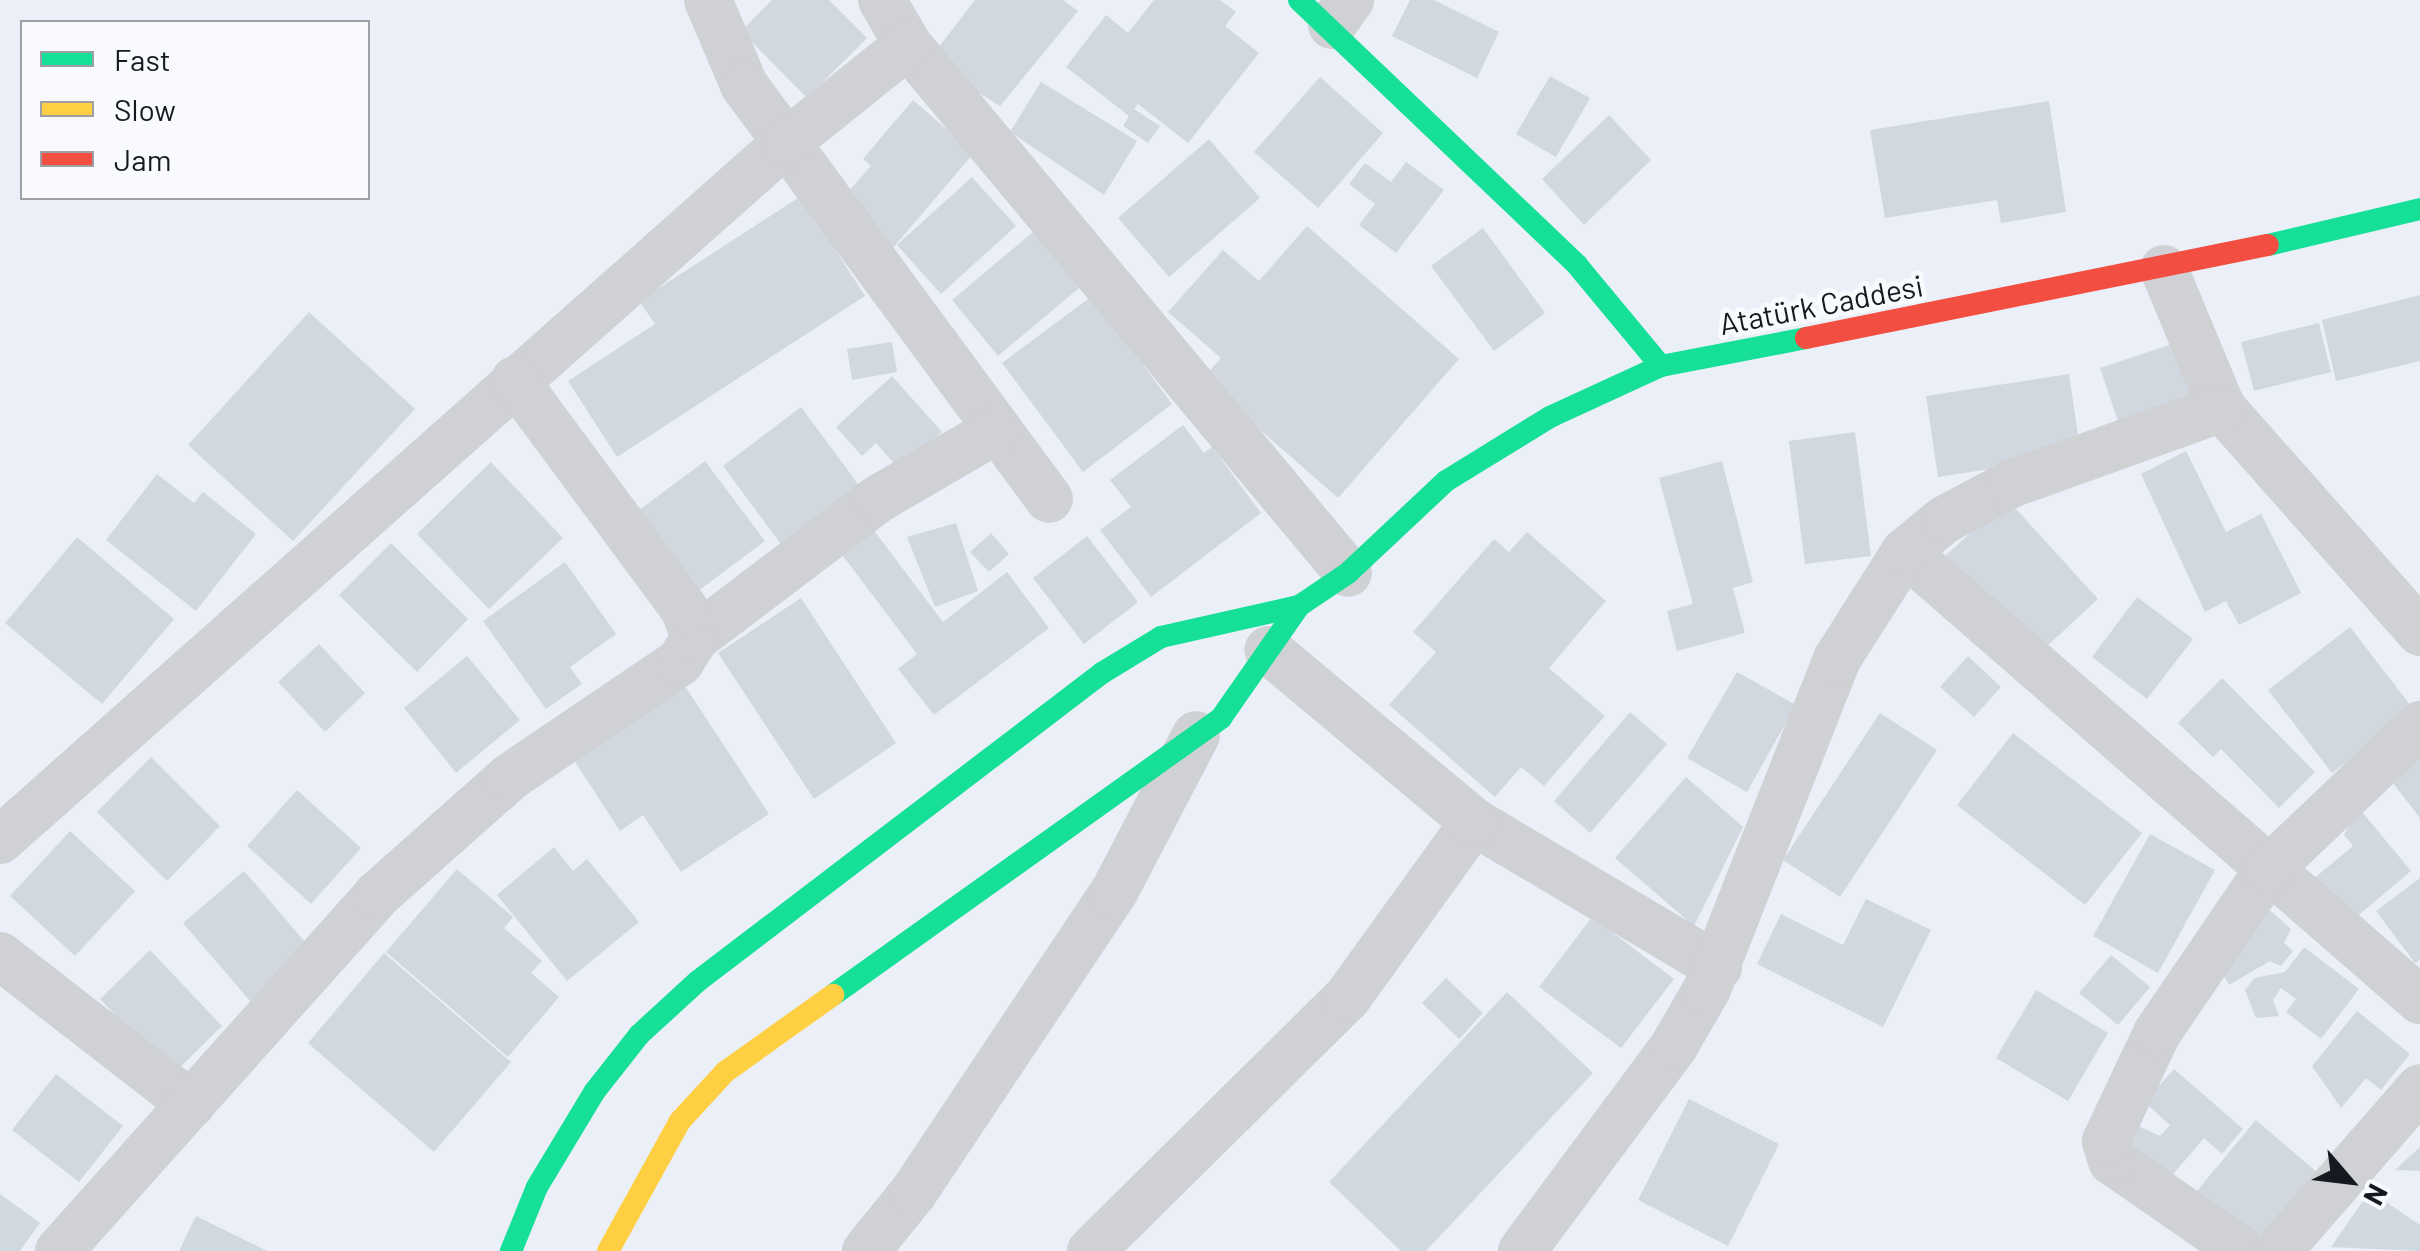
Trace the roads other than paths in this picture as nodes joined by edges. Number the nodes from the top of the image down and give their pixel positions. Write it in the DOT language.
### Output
graph roads {
  1 [pos="708,0"];
  2 [pos="882,0"];
  3 [pos="1327,8"];
  4 [pos="908,45"];
  5 [pos="786,143"];
  6 [pos="2420,209"];
  7 [pos="2164,269"];
  8 [pos="1661,366"];
  9 [pos="515,380"];
  10 [pos="2222,408"];
  11 [pos="995,430"];
  12 [pos="1049,498"];
  13 [pos="1906,552"];
  14 [pos="1348,573"];
  15 [pos="1299,606"];
  16 [pos="2420,632"];
  17 [pos="695,638"];
  18 [pos="1268,650"];
  19 [pos="2420,726"];
  20 [pos="1196,735"];
  21 [pos="1474,822"];
  22 [pos="0,840"];
  23 [pos="2269,869"];
  24 [pos="0,956"];
  25 [pos="1718,967"];
  26 [pos="2420,1000"];
  27 [pos="2420,1088"];
  28 [pos="191,1104"];
  29 [pos="59,1251"];
  30 [pos="511,1251"];
  31 [pos="608,1251"];
  32 [pos="866,1251"];
  33 [pos="1092,1251"];
  34 [pos="1522,1251"];
  35 [pos="2242,1251"];
  36 [pos="2278,1251"];
  1 -- 5 [label="street"];
  2 -- 4 [label="street"];
  3 -- 8 [label="main road"];
  4 -- 5 [label="street"];
  4 -- 14 [label="street"];
  5 -- 9 [label="street"];
  5 -- 11 [label="street"];
  6 -- 7 [label="main road, Atatürk Caddesi"];
  7 -- 8 [label="main road, Atatürk Caddesi"];
  7 -- 10 [label="street"];
  8 -- 14 [label="main road, Atatürk Caddesi"];
  9 -- 17 [label="street"];
  9 -- 22 [label="street"];
  10 -- 13 [label="street"];
  10 -- 16 [label="street"];
  11 -- 12 [label="street"];
  11 -- 17 [label="street"];
  13 -- 23 [label="street"];
  13 -- 25 [label="street"];
  14 -- 15 [label="main road, Atatürk Caddesi"];
  15 -- 18 [label="main road"];
  15 -- 30 [label="main road"];
  17 -- 28 [label="street"];
  18 -- 20 [label="main road"];
  18 -- 21 [label="street"];
  19 -- 23 [label="street"];
  20 -- 31 [label="main road"];
  20 -- 32 [label="street"];
  21 -- 25 [label="street"];
  21 -- 33 [label="street"];
  23 -- 26 [label="street"];
  23 -- 35 [label="street"];
  24 -- 28 [label="street"];
  25 -- 34 [label="street"];
  27 -- 36 [label="street"];
  28 -- 29 [label="street"];
}
